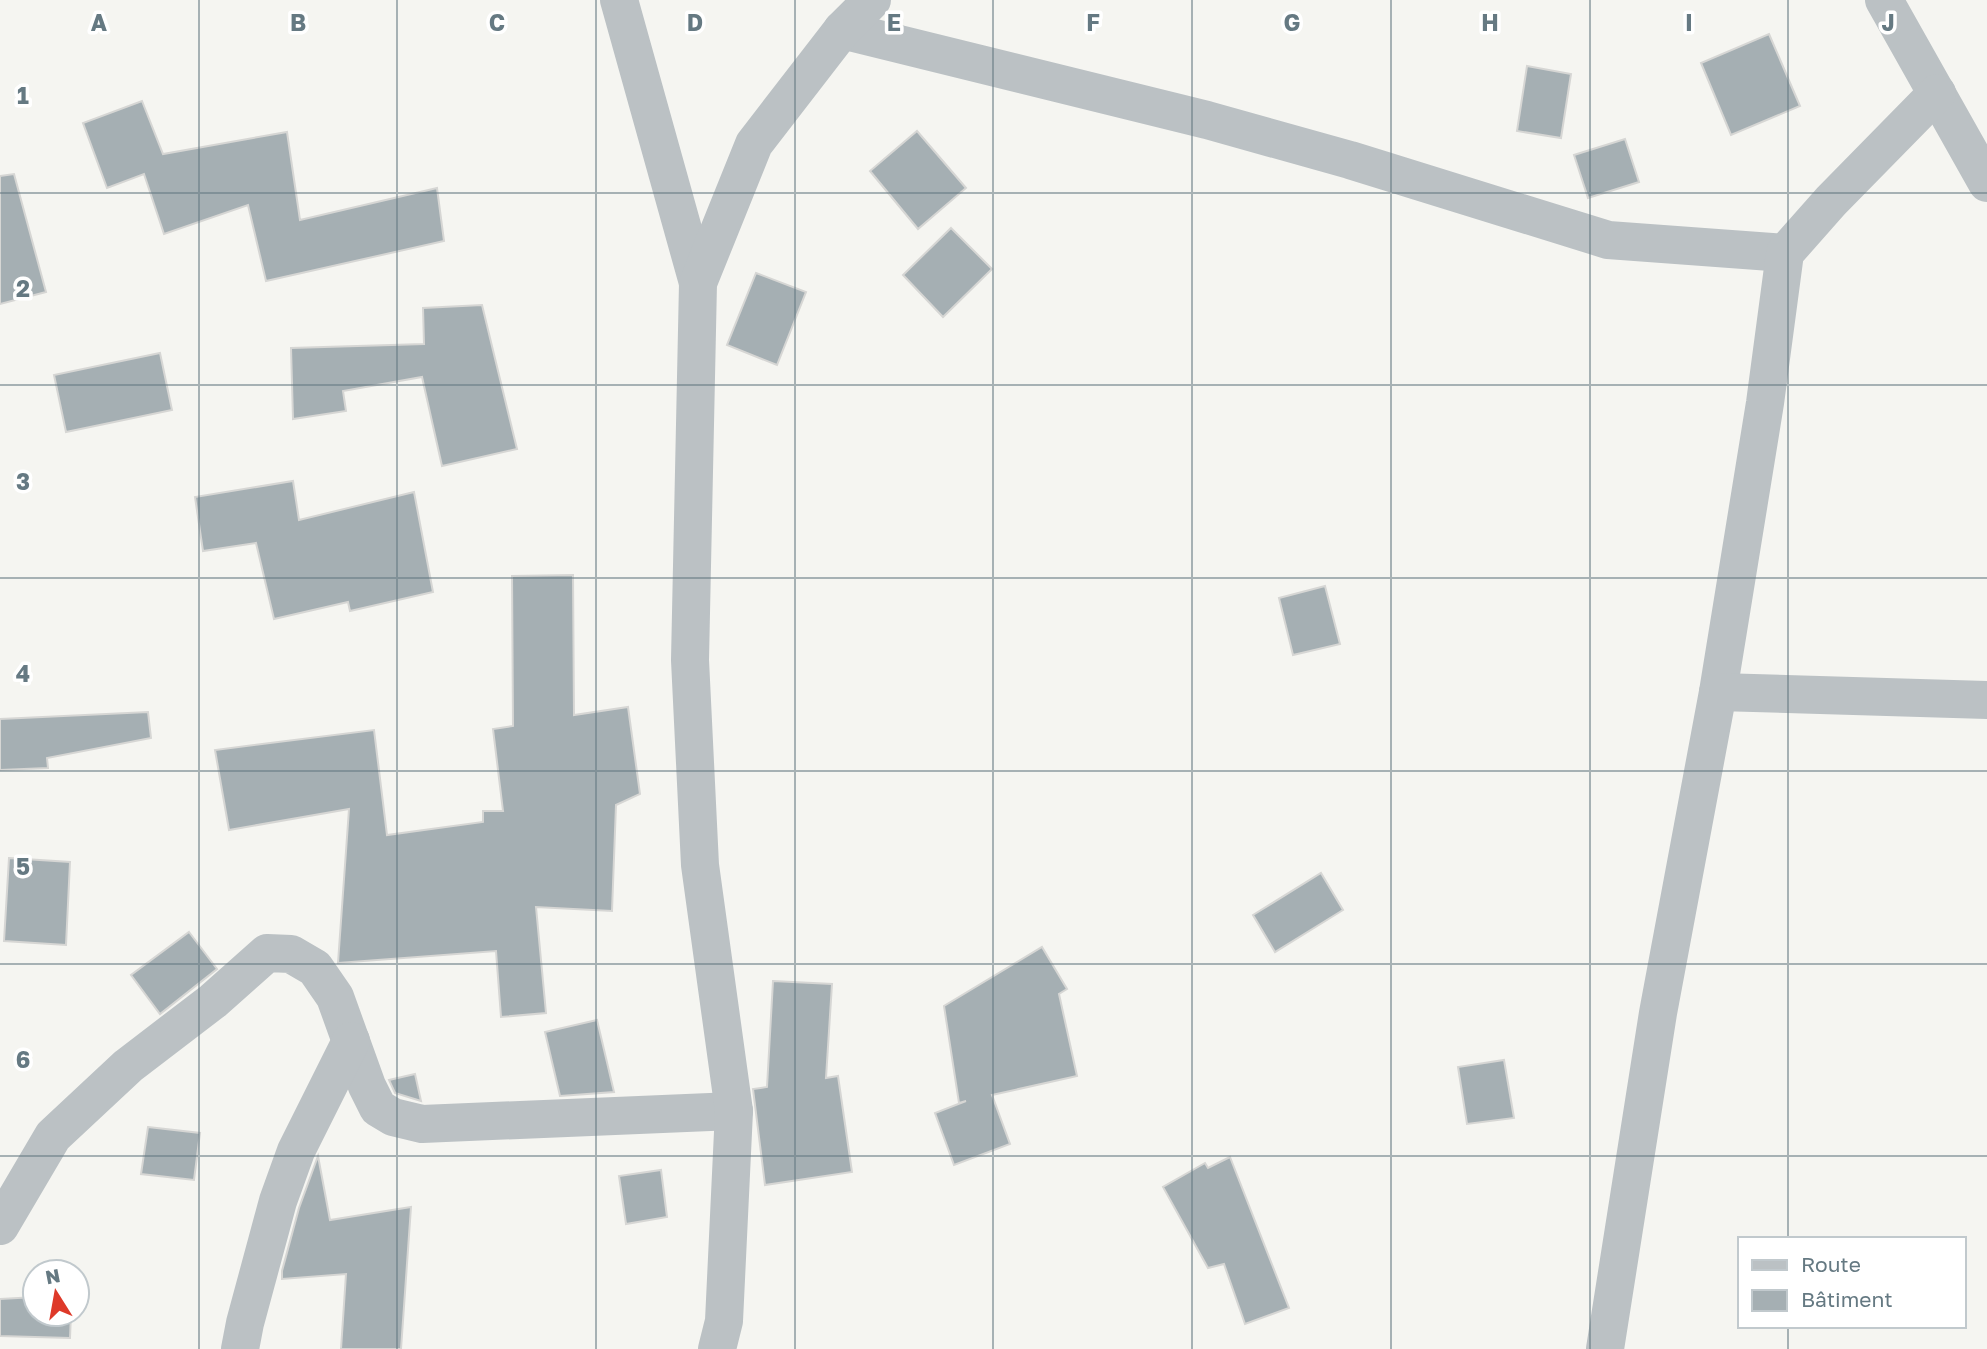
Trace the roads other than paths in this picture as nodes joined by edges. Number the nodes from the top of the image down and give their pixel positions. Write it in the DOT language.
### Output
graph roads {
  1 [pos="619,0"];
  2 [pos="872,0"];
  3 [pos="1884,0"];
  4 [pos="842,30"];
  5 [pos="1937,93"];
  6 [pos="1987,183"];
  7 [pos="1785,253"];
  8 [pos="698,284"];
  9 [pos="1717,692"];
  10 [pos="1987,700"];
  11 [pos="351,1041"];
  12 [pos="734,1111"];
  13 [pos="0,1226"];
  14 [pos="240,1349"];
  15 [pos="717,1349"];
  16 [pos="1605,1349"];
  1 -- 8 [label="street"];
  2 -- 4 [label="street"];
  3 -- 5 [label="street"];
  4 -- 7 [label="street"];
  4 -- 8 [label="street"];
  5 -- 6 [label="street"];
  5 -- 7 [label="street"];
  7 -- 9 [label="street"];
  8 -- 12 [label="street"];
  9 -- 10 [label="street"];
  9 -- 16 [label="street"];
  11 -- 12 [label="street"];
  11 -- 13 [label="street"];
  11 -- 14 [label="street"];
  12 -- 15 [label="street"];
}
